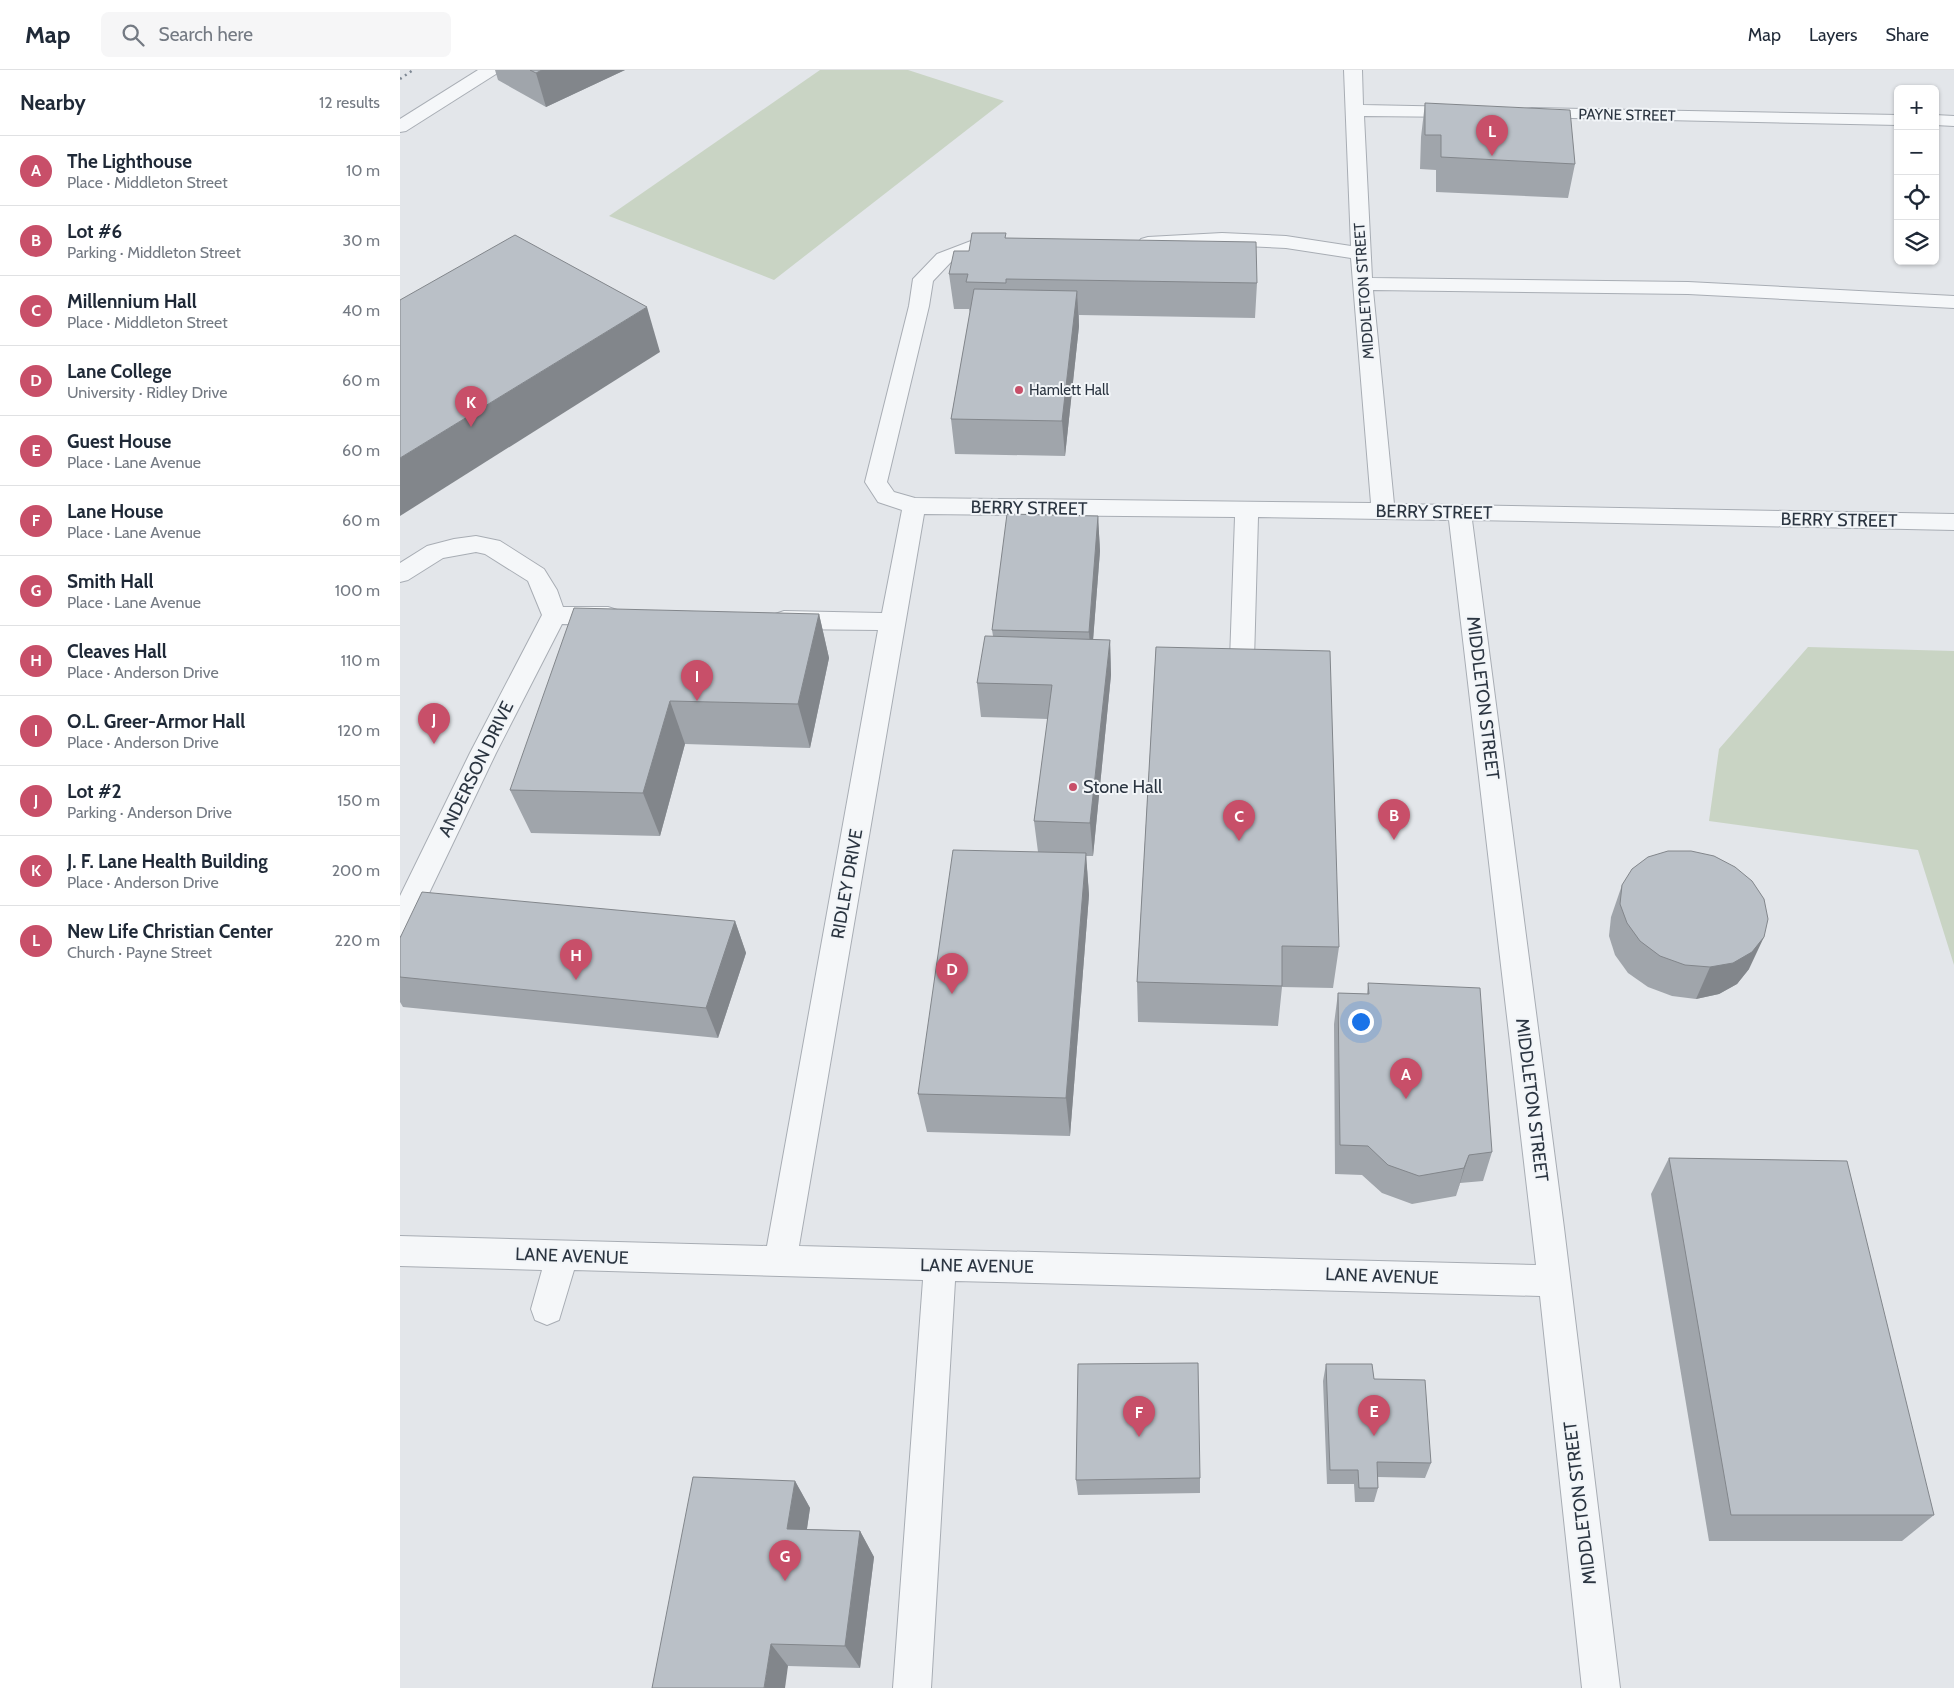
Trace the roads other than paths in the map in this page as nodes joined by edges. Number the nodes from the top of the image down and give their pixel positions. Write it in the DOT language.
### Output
graph roads {
  1 [pos="490,70"];
  2 [pos="1353,70"];
  3 [pos="1356,110"];
  4 [pos="1479,112"];
  5 [pos="1518,113"];
  6 [pos="1894,120"];
  7 [pos="1939,120"];
  8 [pos="1954,121"];
  9 [pos="400,127"];
  10 [pos="1128,243"];
  11 [pos="1025,245"];
  12 [pos="1361,254"];
  13 [pos="1362,284"];
  14 [pos="1954,302"];
  15 [pos="914,506"];
  16 [pos="1246,511"];
  17 [pos="1383,511"];
  18 [pos="1460,513"];
  19 [pos="1954,522"];
  20 [pos="400,574"];
  21 [pos="554,615"];
  22 [pos="631,616"];
  23 [pos="765,619"];
  24 [pos="892,622"];
  25 [pos="1242,660"];
  26 [pos="400,925"];
  27 [pos="400,1251"];
  28 [pos="562,1256"];
  29 [pos="780,1262"];
  30 [pos="940,1265"];
  31 [pos="1554,1281"];
  32 [pos="547,1309"];
  33 [pos="912,1688"];
  34 [pos="1602,1688"];
  1 -- 9 [label="street"];
  2 -- 3 [label="street, MIDDLETON STREET"];
  3 -- 4 [label="street"];
  3 -- 12 [label="street, MIDDLETON STREET"];
  5 -- 6 [label="street, PAYNE STREET"];
  7 -- 8 [label="street"];
  10 -- 12 [label="street"];
  11 -- 15 [label="street, BERRY STREET"];
  12 -- 13 [label="street, MIDDLETON STREET"];
  13 -- 14 [label="street"];
  13 -- 17 [label="street, MIDDLETON STREET"];
  15 -- 16 [label="street, BERRY STREET"];
  15 -- 24 [label="street, RIDLEY DRIVE"];
  16 -- 17 [label="street, BERRY STREET"];
  16 -- 25 [label="street"];
  17 -- 18 [label="street, BERRY STREET"];
  18 -- 19 [label="street, BERRY STREET"];
  18 -- 31 [label="street, MIDDLETON STREET"];
  20 -- 21 [label="street"];
  21 -- 22 [label="street"];
  21 -- 26 [label="street, ANDERSON DRIVE"];
  23 -- 24 [label="street"];
  24 -- 29 [label="street, RIDLEY DRIVE"];
  27 -- 28 [label="street, LANE AVENUE"];
  28 -- 29 [label="street, LANE AVENUE"];
  28 -- 32 [label="street"];
  29 -- 30 [label="street, LANE AVENUE"];
  30 -- 31 [label="street, LANE AVENUE"];
  30 -- 33 [label="street"];
  31 -- 34 [label="street, MIDDLETON STREET"];
}
